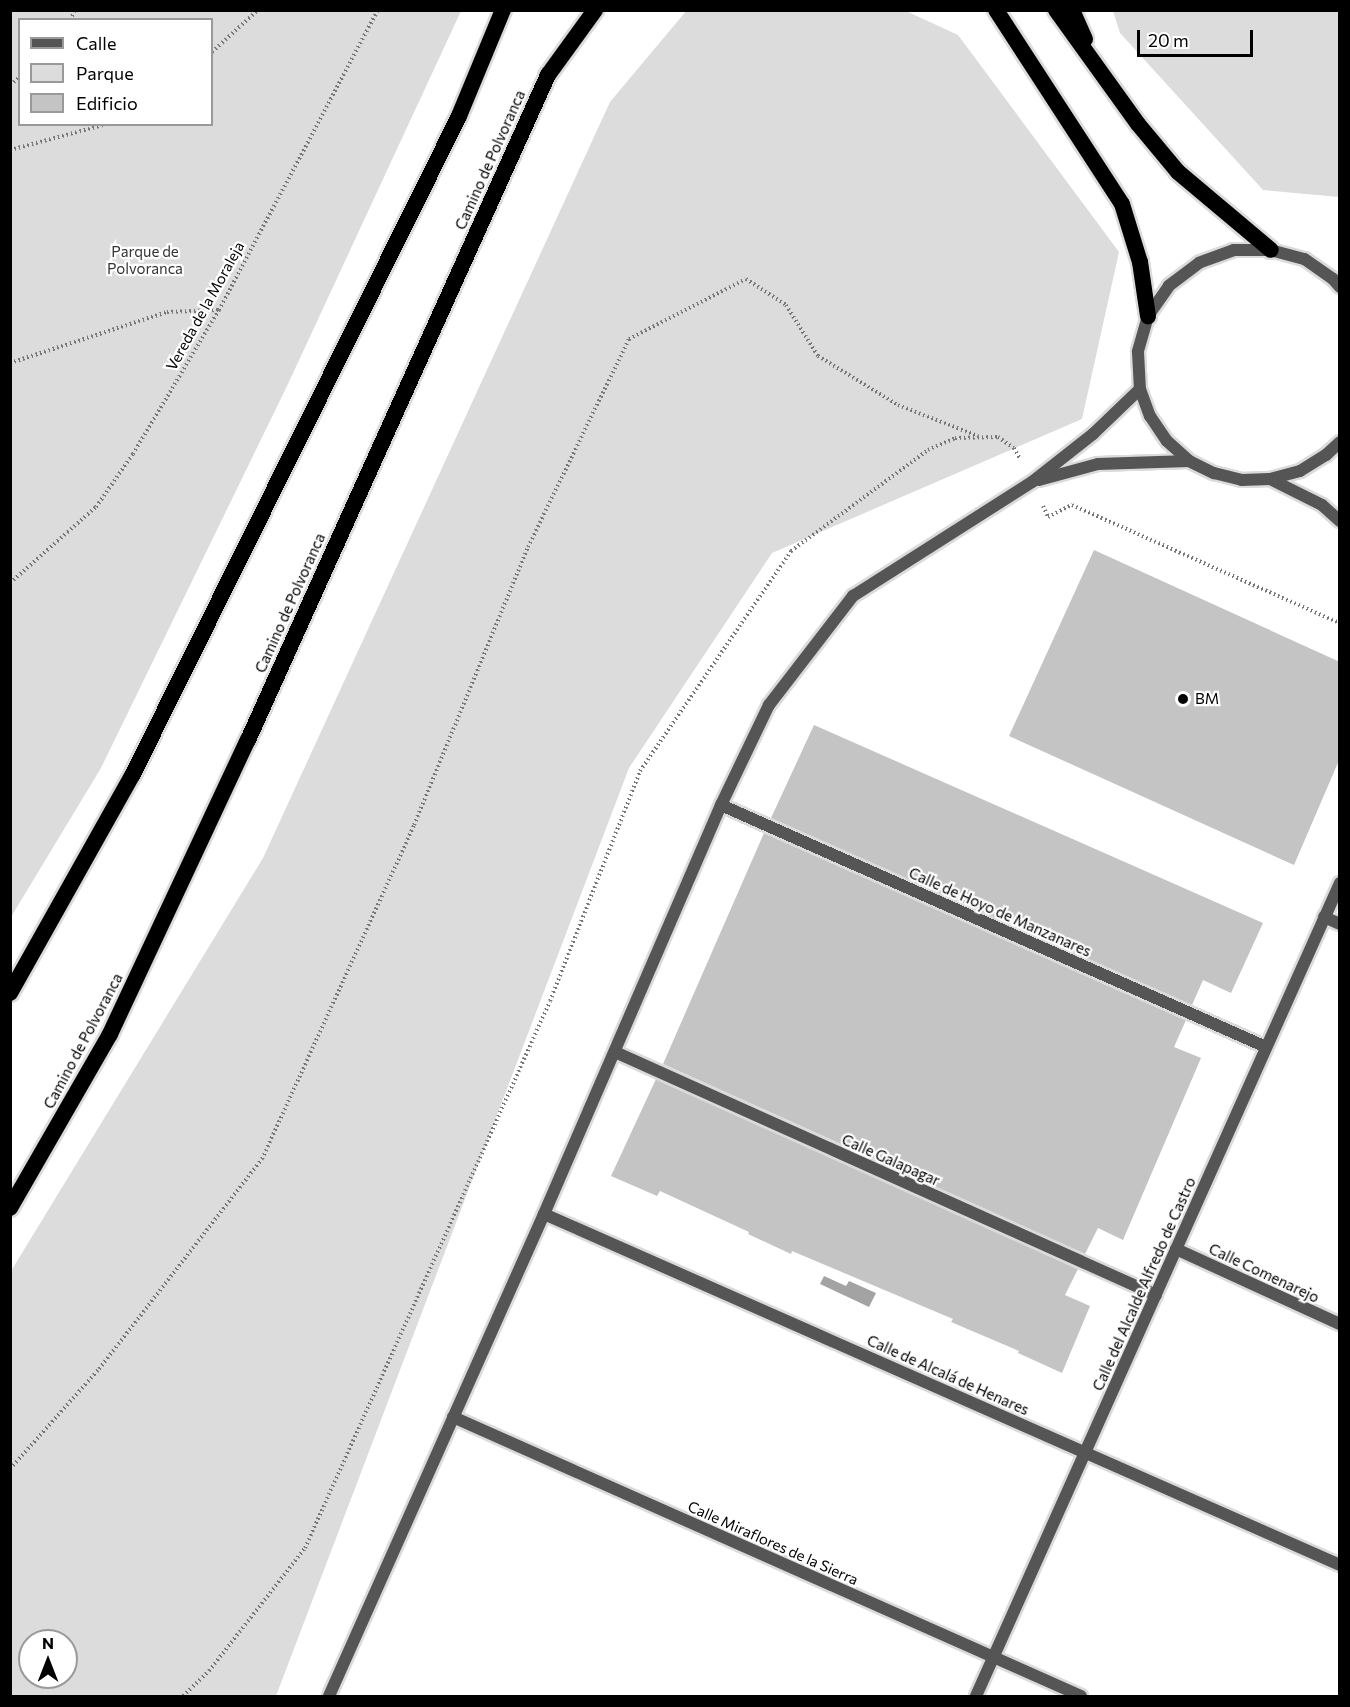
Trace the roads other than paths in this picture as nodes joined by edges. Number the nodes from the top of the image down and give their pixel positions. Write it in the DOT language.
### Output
graph roads {
  1 [pos="503,10"];
  2 [pos="595,10"];
  3 [pos="996,10"];
  4 [pos="1056,10"];
  5 [pos="1072,10"];
  6 [pos="1101,72"];
  7 [pos="1271,250"];
  8 [pos="1340,287"];
  9 [pos="1148,316"];
  10 [pos="1140,389"];
  11 [pos="1340,442"];
  12 [pos="1189,460"];
  13 [pos="1270,479"];
  14 [pos="1032,482"];
  15 [pos="1340,521"];
  16 [pos="722,805"];
  17 [pos="1340,883"];
  18 [pos="1324,917"];
  19 [pos="1340,924"];
  20 [pos="10,993"];
  21 [pos="1266,1047"];
  22 [pos="615,1052"];
  23 [pos="10,1208"];
  24 [pos="544,1214"];
  25 [pos="1176,1249"];
  26 [pos="1156,1295"];
  27 [pos="1340,1324"];
  28 [pos="453,1417"];
  29 [pos="1086,1451"];
  30 [pos="1340,1565"];
  31 [pos="993,1658"];
  32 [pos="329,1696"];
  33 [pos="976,1696"];
  34 [pos="1082,1696"];
  1 -- 20 [label="highway"];
  2 -- 23 [label="highway, Camino de Polvoranca"];
  3 -- 9 [label="highway"];
  4 -- 6 [label="highway"];
  5 -- 6 [label="highway"];
  6 -- 7 [label="highway"];
  7 -- 8 [label="street"];
  7 -- 9 [label="street"];
  9 -- 10 [label="street"];
  10 -- 12 [label="street"];
  10 -- 14 [label="street"];
  11 -- 13 [label="street"];
  12 -- 13 [label="street"];
  12 -- 14 [label="street"];
  13 -- 15 [label="street"];
  14 -- 16 [label="street"];
  16 -- 21 [label="street, Calle de Hoyo de Manzanares"];
  16 -- 22 [label="street"];
  17 -- 18 [label="street, Calle del Alcalde Alfredo de Castro"];
  18 -- 19 [label="street"];
  18 -- 21 [label="street, Calle del Alcalde Alfredo de Castro"];
  21 -- 25 [label="street, Calle del Alcalde Alfredo de Castro"];
  22 -- 24 [label="street"];
  22 -- 26 [label="street, Calle Galapagar"];
  24 -- 28 [label="street"];
  24 -- 29 [label="street, Calle de Alcalá de Henares"];
  25 -- 26 [label="street, Calle del Alcalde Alfredo de Castro"];
  25 -- 27 [label="street, Calle Comenarejo"];
  26 -- 29 [label="street, Calle del Alcalde Alfredo de Castro"];
  28 -- 31 [label="street, Calle Miraflores de la Sierra"];
  28 -- 32 [label="street"];
  29 -- 30 [label="street, Calle de Alcalá de Henares"];
  29 -- 31 [label="street, Calle del Alcalde Alfredo de Castro"];
  31 -- 33 [label="street, Calle del Alcalde Alfredo de Castro"];
  31 -- 34 [label="street, Calle Miraflores de la Sierra"];
}
